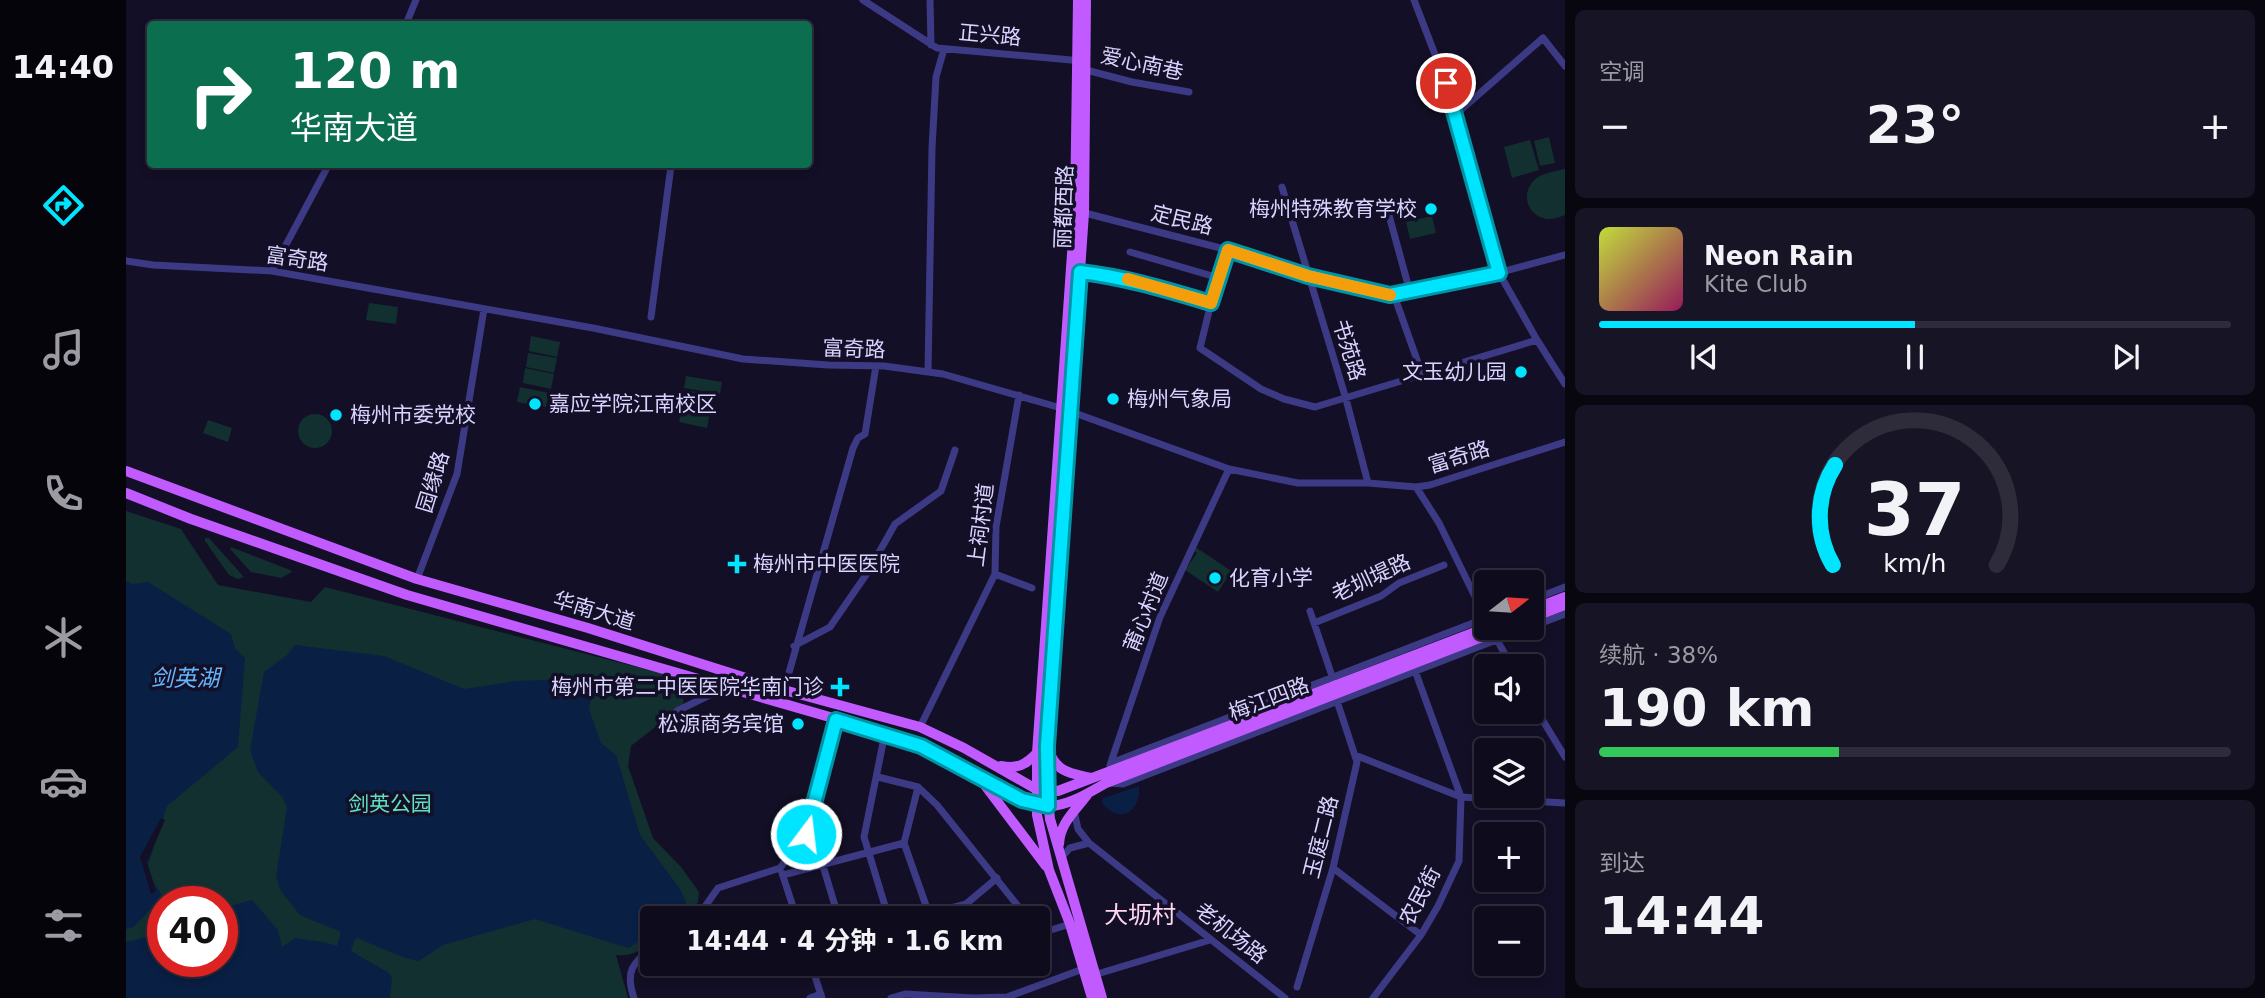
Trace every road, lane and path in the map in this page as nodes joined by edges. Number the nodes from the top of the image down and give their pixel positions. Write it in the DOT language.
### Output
graph roads {
  1 [pos="416,0"];
  2 [pos="863,0"];
  3 [pos="930,0"];
  4 [pos="1079,0"];
  5 [pos="1086,0"];
  6 [pos="1414,0"];
  7 [pos="407,21"];
  8 [pos="931,45"];
  9 [pos="944,49"];
  10 [pos="1084,64"];
  11 [pos="1565,66"];
  12 [pos="1189,92"];
  13 [pos="1455,115"];
  14 [pos="326,168"];
  15 [pos="671,168"];
  16 [pos="1282,187"];
  17 [pos="1387,208"];
  18 [pos="1080,212"];
  19 [pos="1228,250"];
  20 [pos="1130,252"];
  21 [pos="1565,255"];
  22 [pos="126,261"];
  23 [pos="272,271"];
  24 [pos="1080,272"];
  25 [pos="1499,273"];
  26 [pos="1308,276"];
  27 [pos="1219,278"];
  28 [pos="1410,292"];
  29 [pos="1394,295"];
  30 [pos="1211,303"];
  31 [pos="484,309"];
  32 [pos="651,317"];
  33 [pos="1537,340"];
  34 [pos="876,366"];
  35 [pos="928,372"];
  36 [pos="1422,374"];
  37 [pos="1565,384"];
  38 [pos="1019,395"];
  39 [pos="1346,399"];
  40 [pos="1066,410"];
  41 [pos="1565,442"];
  42 [pos="955,450"];
  43 [pos="1229,469"];
  44 [pos="126,471"];
  45 [pos="1368,483"];
  46 [pos="1416,487"];
  47 [pos="126,493"];
  48 [pos="1444,565"];
  49 [pos="995,574"];
  50 [pos="417,579"];
  51 [pos="1565,587"];
  52 [pos="1032,588"];
  53 [pos="1474,594"];
  54 [pos="1544,595"];
  55 [pos="1565,597"];
  56 [pos="1544,605"];
  57 [pos="1565,605"];
  58 [pos="1310,611"];
  59 [pos="1544,613"];
  60 [pos="1565,614"];
  61 [pos="1544,622"];
  62 [pos="1314,623"];
  63 [pos="1474,624"];
  64 [pos="1474,636"];
  65 [pos="1474,637"];
  66 [pos="1495,640"];
  67 [pos="791,648"];
  68 [pos="1413,664"];
  69 [pos="744,677"];
  70 [pos="724,688"];
  71 [pos="784,690"];
  72 [pos="741,692"];
  73 [pos="1336,694"];
  74 [pos="677,711"];
  75 [pos="836,720"];
  76 [pos="1544,722"];
  77 [pos="920,727"];
  78 [pos="885,733"];
  79 [pos="1047,746"];
  80 [pos="1037,753"];
  81 [pos="1355,755"];
  82 [pos="1565,757"];
  83 [pos="991,763"];
  84 [pos="1108,773"];
  85 [pos="977,774"];
  86 [pos="878,777"];
  87 [pos="1091,778"];
  88 [pos="918,788"];
  89 [pos="1042,791"];
  90 [pos="1089,793"];
  91 [pos="1461,797"];
  92 [pos="1036,803"];
  93 [pos="1565,803"];
  94 [pos="1048,806"];
  95 [pos="1074,811"];
  96 [pos="904,843"];
  97 [pos="1089,843"];
  98 [pos="869,851"];
  99 [pos="1060,859"];
  100 [pos="823,866"];
  101 [pos="1333,868"];
  102 [pos="1049,870"];
  103 [pos="781,872"];
  104 [pos="997,878"];
  105 [pos="705,906"];
  106 [pos="793,906"];
  107 [pos="835,906"];
  108 [pos="885,906"];
  109 [pos="1018,906"];
  110 [pos="1070,924"];
  111 [pos="1050,930"];
  112 [pos="1421,935"];
  113 [pos="1210,940"];
  114 [pos="640,957"];
  115 [pos="1083,969"];
  116 [pos="1094,975"];
  117 [pos="814,976"];
  118 [pos="1297,987"];
  119 [pos="821,996"];
  120 [pos="634,998"];
  121 [pos="810,998"];
  122 [pos="891,998"];
  123 [pos="1092,998"];
  124 [pos="1102,998"];
  125 [pos="1285,998"];
  126 [pos="1373,998"];
  1 -- 7 [label="street"];
  2 -- 8 [label="street, 正兴路"];
  3 -- 8 [label="street"];
  4 -- 10 [label="main road, 丽都西路"];
  5 -- 10 [label="main road, 丽都西路"];
  6 -- 13 [label="street"];
  8 -- 9 [label="street, 正兴路"];
  9 -- 10 [label="street, 正兴路"];
  9 -- 35 [label="street"];
  10 -- 12 [label="street, 爱心南巷"];
  10 -- 18 [label="main road, 丽都西路"];
  11 -- 13 [label="street"];
  13 -- 25 [label="street"];
  14 -- 23 [label="street"];
  15 -- 32 [label="street"];
  16 -- 26 [label="street, 书苑路"];
  17 -- 28 [label="street"];
  18 -- 19 [label="street, 定民路"];
  18 -- 24 [label="main road, 丽都西路"];
  18 -- 40 [label="main road, 丽都西路"];
  19 -- 26 [label="street, 定民路"];
  19 -- 27 [label="street"];
  20 -- 27 [label="street"];
  21 -- 25 [label="street, 定民路"];
  22 -- 23 [label="street, 富奇路"];
  23 -- 31 [label="street, 富奇路"];
  24 -- 30 [label="street"];
  24 -- 40 [label="main road, 丽都西路"];
  25 -- 28 [label="street, 定民路"];
  25 -- 33 [label="street"];
  26 -- 29 [label="street, 定民路"];
  26 -- 39 [label="street, 书苑路"];
  27 -- 30 [label="street"];
  28 -- 29 [label="street, 定民路"];
  29 -- 36 [label="street"];
  30 -- 39 [label="street"];
  31 -- 34 [label="street, 富奇路"];
  31 -- 50 [label="street, 园缘路"];
  33 -- 36 [label="street"];
  33 -- 37 [label="street"];
  34 -- 35 [label="street, 富奇路"];
  34 -- 71 [label="street"];
  35 -- 38 [label="street, 富奇路"];
  36 -- 39 [label="street"];
  38 -- 40 [label="street, 富奇路"];
  38 -- 49 [label="street, 上祠村道"];
  39 -- 45 [label="street, 书苑路"];
  40 -- 43 [label="street, 富奇路"];
  40 -- 79 [label="main road, 丽都西路"];
  40 -- 80 [label="main road, 丽都西路"];
  41 -- 46 [label="street, 富奇路"];
  42 -- 67 [label="street"];
  43 -- 45 [label="street, 富奇路"];
  43 -- 84 [label="street, 莆心村道"];
  44 -- 50 [label="main road, 华南大道"];
  45 -- 46 [label="street, 富奇路"];
  46 -- 53 [label="street"];
  47 -- 70 [label="main road, 华南大道"];
  48 -- 62 [label="street, 老圳堤路"];
  49 -- 52 [label="street"];
  49 -- 77 [label="street, 上祠村道"];
  50 -- 69 [label="main road, 华南大道"];
  51 -- 54 [label="street"];
  55 -- 56 [label="main road"];
  57 -- 59 [label="main road"];
  58 -- 62 [label="street, 玉庭二路"];
  60 -- 61 [label="street"];
  62 -- 73 [label="street, 玉庭二路"];
  63 -- 84 [label="street"];
  64 -- 84 [label="main road, 梅江四路"];
  65 -- 68 [label="main road, 梅江四路"];
  66 -- 84 [label="street"];
  68 -- 73 [label="main road, 梅江四路"];
  68 -- 91 [label="street"];
  69 -- 71 [label="main road, 华南大道"];
  69 -- 72 [label="main road"];
  70 -- 72 [label="main road, 华南大道"];
  70 -- 74 [label="street"];
  71 -- 77 [label="main road, 华南大道"];
  72 -- 75 [label="main road, 华南大道"];
  73 -- 81 [label="street, 玉庭二路"];
  73 -- 84 [label="main road, 梅江四路"];
  75 -- 78 [label="main road, 华南大道"];
  75 -- 103 [label="street"];
  76 -- 82 [label="street"];
  77 -- 83 [label="main road, 华南大道"];
  78 -- 85 [label="main road, 华南大道"];
  78 -- 98 [label="street"];
  79 -- 87 [label="main road"];
  79 -- 89 [label="main road, 丽都西路"];
  80 -- 83 [label="main road"];
  80 -- 89 [label="main road, 丽都西路"];
  81 -- 91 [label="street"];
  81 -- 101 [label="street, 玉庭二路"];
  83 -- 89 [label="main road, 华南大道"];
  84 -- 87 [label="main road, 梅江四路"];
  84 -- 90 [label="main road, 梅江四路"];
  85 -- 92 [label="main road, 华南大道"];
  85 -- 102 [label="main road"];
  86 -- 88 [label="street"];
  87 -- 89 [label="main road, 梅江四路"];
  88 -- 96 [label="street"];
  88 -- 104 [label="street"];
  89 -- 92 [label="main road"];
  89 -- 94 [label="main road"];
  90 -- 94 [label="main road, 梅江四路"];
  90 -- 95 [label="main road"];
  91 -- 93 [label="street"];
  91 -- 112 [label="street, 农民街"];
  92 -- 94 [label="main road, 华南大道"];
  92 -- 102 [label="main road"];
  94 -- 99 [label="main road"];
  95 -- 97 [label="street"];
  95 -- 99 [label="main road"];
  96 -- 98 [label="street"];
  96 -- 104 [label="street"];
  97 -- 99 [label="street"];
  97 -- 113 [label="street, 老机场路"];
  98 -- 100 [label="street"];
  98 -- 108 [label="street"];
  99 -- 116 [label="main road"];
  100 -- 103 [label="street"];
  100 -- 107 [label="street"];
  101 -- 112 [label="street"];
  101 -- 118 [label="street, 玉庭二路"];
  102 -- 110 [label="main road"];
  103 -- 105 [label="street"];
  103 -- 106 [label="street"];
  104 -- 109 [label="street"];
  110 -- 111 [label="street"];
  110 -- 115 [label="main road"];
  112 -- 126 [label="street, 农民街"];
  113 -- 116 [label="street"];
  113 -- 125 [label="street, 老机场路"];
  114 -- 120 [label="street"];
  115 -- 122 [label="street"];
  115 -- 123 [label="main road"];
  116 -- 124 [label="main road"];
  117 -- 119 [label="street"];
  119 -- 121 [label="street"];
}
